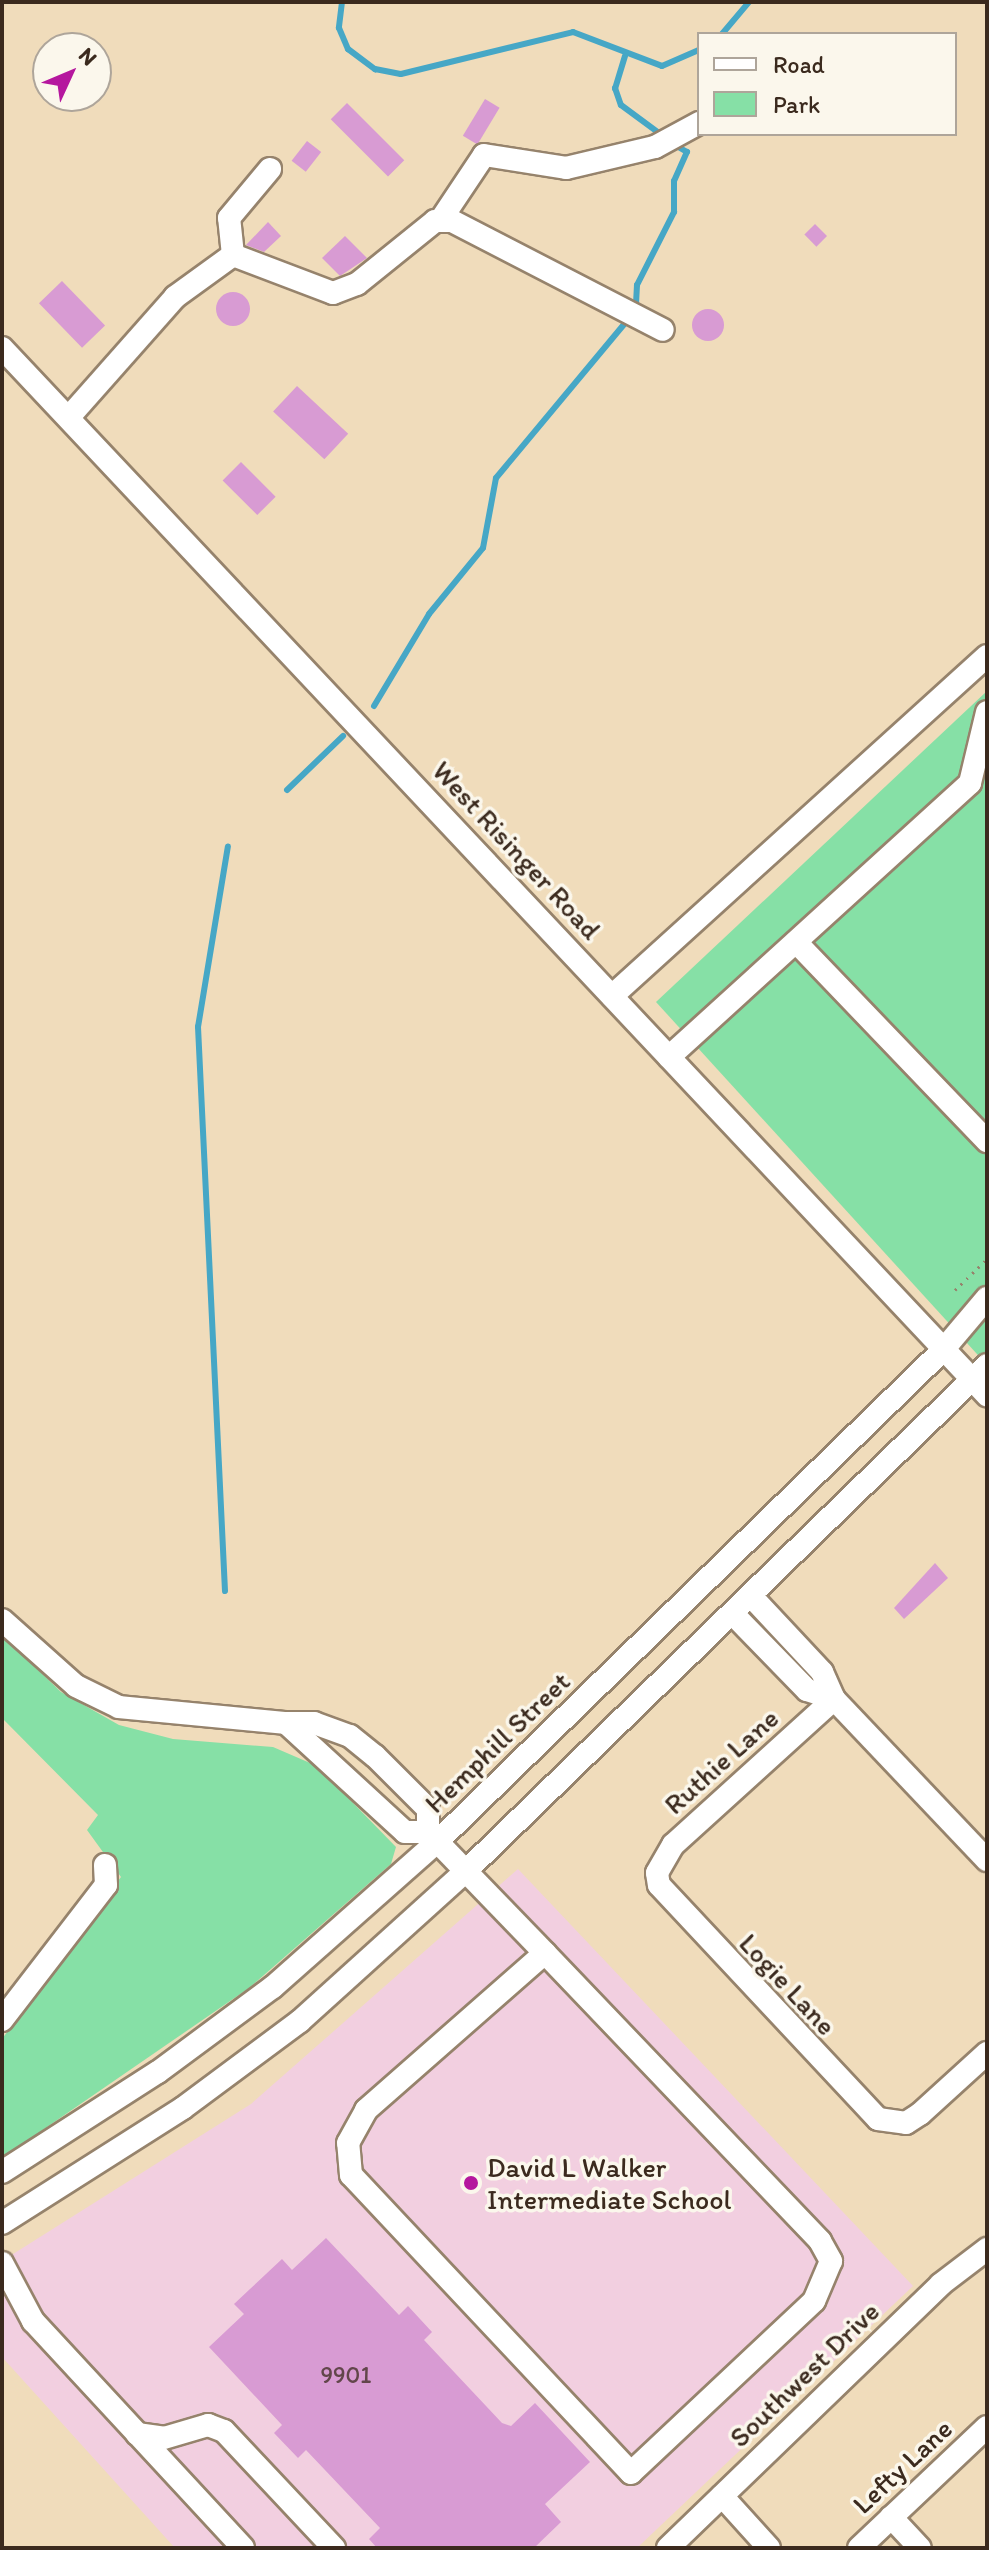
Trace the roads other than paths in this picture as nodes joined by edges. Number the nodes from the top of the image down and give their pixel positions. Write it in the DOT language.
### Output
graph roads {
  1 [pos="697,124"];
  2 [pos="270,169"];
  3 [pos="440,221"];
  4 [pos="233,255"];
  5 [pos="663,330"];
  6 [pos="2,348"];
  7 [pos="69,417"];
  8 [pos="987,656"];
  9 [pos="987,712"];
  10 [pos="796,942"];
  11 [pos="612,996"];
  12 [pos="669,1057"];
  13 [pos="987,1141"];
  14 [pos="987,1298"];
  15 [pos="943,1350"];
  16 [pos="983,1380"];
  17 [pos="751,1596"];
  18 [pos="733,1614"];
  19 [pos="2,1620"];
  20 [pos="834,1699"];
  21 [pos="286,1723"];
  22 [pos="432,1837"];
  23 [pos="987,1860"];
  24 [pos="105,1865"];
  25 [pos="466,1871"];
  26 [pos="657,1873"];
  27 [pos="545,1953"];
  28 [pos="2,2020"];
  29 [pos="987,2053"];
  30 [pos="2,2172"];
  31 [pos="2,2223"];
  32 [pos="987,2249"];
  33 [pos="2,2263"];
  34 [pos="987,2427"];
  35 [pos="137,2434"];
  36 [pos="722,2496"];
  37 [pos="891,2517"];
  38 [pos="243,2548"];
  39 [pos="334,2548"];
  40 [pos="668,2548"];
  41 [pos="769,2548"];
  42 [pos="859,2548"];
  43 [pos="920,2548"];
  1 -- 3 [label="street"];
  2 -- 4 [label="street"];
  3 -- 4 [label="street"];
  3 -- 5 [label="street"];
  4 -- 7 [label="street"];
  6 -- 7 [label="street, West Risinger Road"];
  7 -- 11 [label="street, West Risinger Road"];
  8 -- 11 [label="street"];
  9 -- 10 [label="street"];
  10 -- 12 [label="street"];
  10 -- 13 [label="street"];
  11 -- 12 [label="street, West Risinger Road"];
  12 -- 15 [label="street, West Risinger Road"];
  14 -- 15 [label="street, Hemphill Street"];
  15 -- 16 [label="street, West Risinger Road"];
  15 -- 22 [label="street, Hemphill Street"];
  16 -- 17 [label="street"];
  17 -- 18 [label="street"];
  17 -- 20 [label="street"];
  18 -- 20 [label="street"];
  18 -- 25 [label="street"];
  19 -- 21 [label="street"];
  20 -- 23 [label="street"];
  20 -- 26 [label="street, Ruthie Lane"];
  21 -- 22 [label="street"];
  21 -- 22 [label="street"];
  22 -- 25 [label="street"];
  22 -- 30 [label="street, Hemphill Street"];
  24 -- 28 [label="street"];
  25 -- 27 [label="street"];
  25 -- 31 [label="street"];
  26 -- 29 [label="street, Logie Lane"];
  27 -- 27 [label="street"];
  32 -- 36 [label="street, Southwest Drive"];
  33 -- 35 [label="street"];
  34 -- 37 [label="street, Lefty Lane"];
  35 -- 38 [label="street"];
  35 -- 39 [label="street"];
  36 -- 40 [label="street, Southwest Drive"];
  36 -- 41 [label="street"];
  37 -- 42 [label="street, Lefty Lane"];
  37 -- 43 [label="street"];
}
